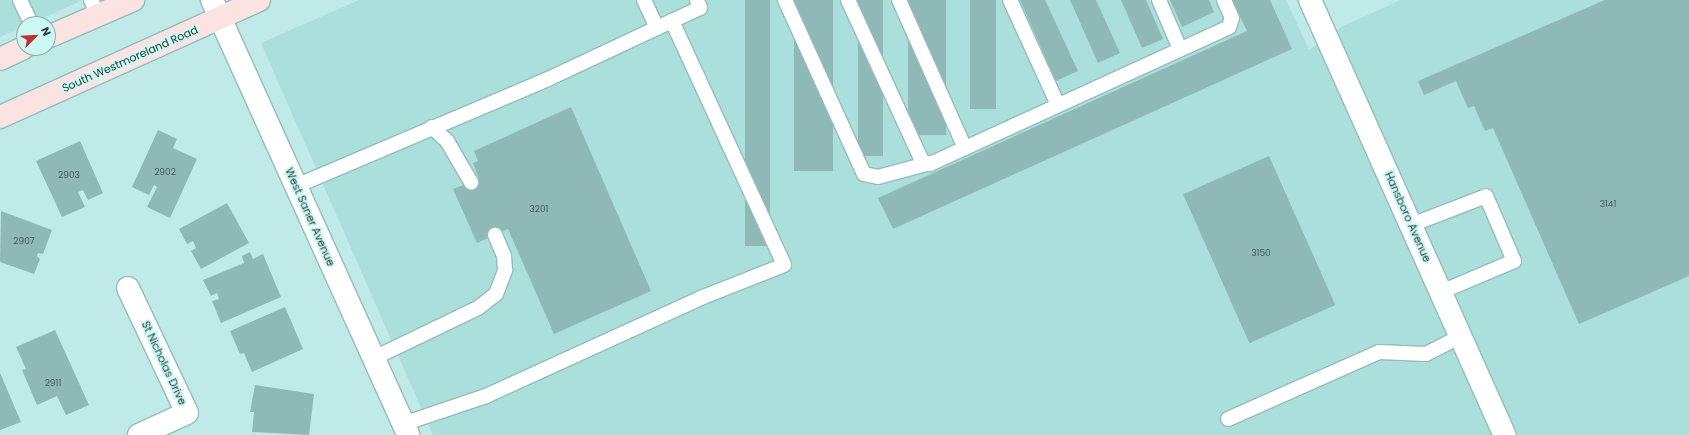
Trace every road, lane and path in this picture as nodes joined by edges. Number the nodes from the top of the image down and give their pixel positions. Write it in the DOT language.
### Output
graph roads {
  1 [pos="20,0"];
  2 [pos="133,0"];
  3 [pos="259,0"];
  4 [pos="644,0"];
  5 [pos="697,0"];
  6 [pos="785,0"];
  7 [pos="848,0"];
  8 [pos="899,0"];
  9 [pos="1010,0"];
  10 [pos="1159,0"];
  11 [pos="1224,0"];
  12 [pos="1310,0"];
  13 [pos="95,8"];
  14 [pos="216,9"];
  15 [pos="27,16"];
  16 [pos="672,21"];
  17 [pos="657,28"];
  18 [pos="56,32"];
  19 [pos="1180,49"];
  20 [pos="16,52"];
  21 [pos="0,59"];
  22 [pos="1058,105"];
  23 [pos="0,117"];
  24 [pos="432,127"];
  25 [pos="965,148"];
  26 [pos="926,164"];
  27 [pos="471,182"];
  28 [pos="296,186"];
  29 [pos="1411,225"];
  30 [pos="495,235"];
  31 [pos="128,288"];
  32 [pos="1441,292"];
  33 [pos="1461,336"];
  34 [pos="374,358"];
  35 [pos="1228,419"];
  36 [pos="405,429"];
  37 [pos="139,435"];
  38 [pos="1505,435"];
  1 -- 15 [label="lane"];
  2 -- 13 [label="main road"];
  3 -- 14 [label="main road, South Westmoreland Road"];
  4 -- 17 [label="lane"];
  5 -- 16 [label="lane"];
  6 -- 26 [label="lane"];
  7 -- 26 [label="lane"];
  8 -- 25 [label="lane"];
  9 -- 22 [label="lane"];
  10 -- 19 [label="lane"];
  11 -- 19 [label="lane"];
  12 -- 29 [label="street, Hansboro Avenue"];
  13 -- 18 [label="main road"];
  14 -- 23 [label="main road, South Westmoreland Road"];
  14 -- 28 [label="street, West Saner Avenue"];
  16 -- 17 [label="lane"];
  16 -- 36 [label="lane"];
  17 -- 24 [label="lane"];
  19 -- 22 [label="lane"];
  20 -- 21 [label="main road"];
  22 -- 25 [label="lane"];
  24 -- 27 [label="lane"];
  24 -- 28 [label="lane"];
  25 -- 26 [label="lane"];
  28 -- 34 [label="street, West Saner Avenue"];
  29 -- 32 [label="street, Hansboro Avenue"];
  29 -- 32 [label="lane"];
  30 -- 34 [label="lane"];
  31 -- 37 [label="street, St Nicholas Drive"];
  32 -- 33 [label="street, Hansboro Avenue"];
  33 -- 35 [label="lane"];
  33 -- 38 [label="street, Hansboro Avenue"];
  34 -- 36 [label="street, West Saner Avenue"];
}
